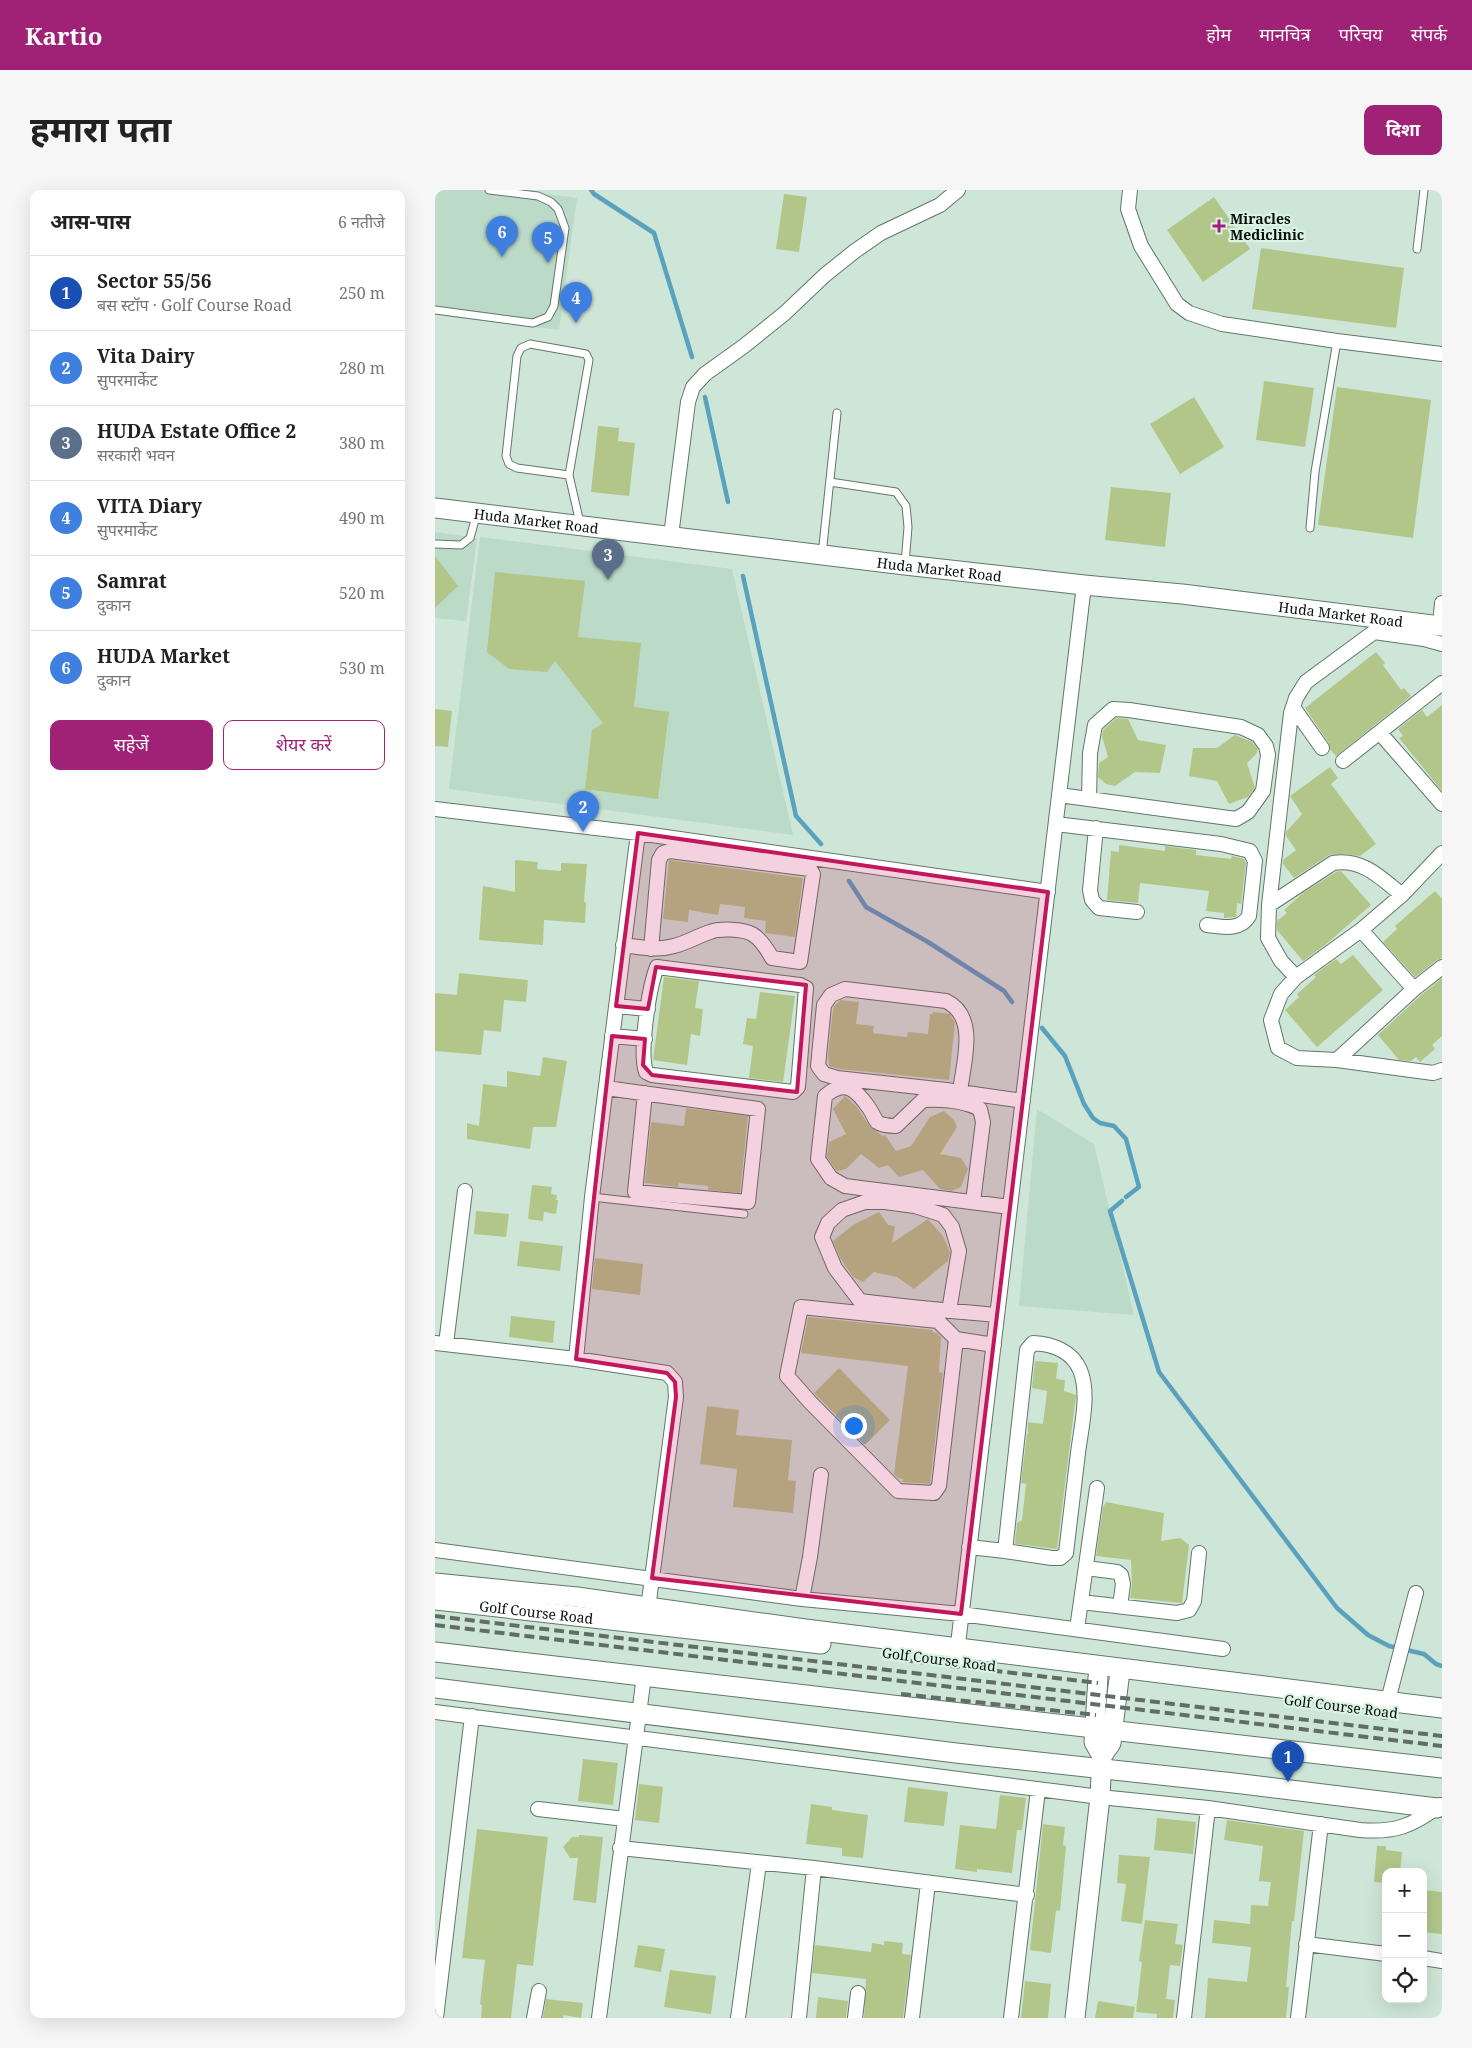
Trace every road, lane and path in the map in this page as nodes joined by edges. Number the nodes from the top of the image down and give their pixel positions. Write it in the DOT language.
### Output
graph roads {
  1 [pos="489,190"];
  2 [pos="958,190"];
  3 [pos="1130,190"];
  4 [pos="1424,190"];
  5 [pos="1417,249"];
  6 [pos="435,310"];
  7 [pos="1337,341"];
  8 [pos="1442,354"];
  9 [pos="837,413"];
  10 [pos="569,475"];
  11 [pos="830,482"];
  12 [pos="435,508"];
  13 [pos="477,513"];
  14 [pos="580,524"];
  15 [pos="1310,528"];
  16 [pos="671,536"];
  17 [pos="435,544"];
  18 [pos="822,555"];
  19 [pos="905,565"];
  20 [pos="1084,585"];
  21 [pos="1442,603"];
  22 [pos="1441,626"];
  23 [pos="1442,644"];
  24 [pos="1442,683"];
  25 [pos="1293,707"];
  26 [pos="1380,733"];
  27 [pos="1322,748"];
  28 [pos="1343,761"];
  29 [pos="1059,795"];
  30 [pos="1089,799"];
  31 [pos="1442,804"];
  32 [pos="435,808"];
  33 [pos="1056,824"];
  34 [pos="1096,828"];
  35 [pos="638,833"];
  36 [pos="1442,853"];
  37 [pos="1048,892"];
  38 [pos="1403,895"];
  39 [pos="1269,905"];
  40 [pos="1137,912"];
  41 [pos="1207,925"];
  42 [pos="1361,930"];
  43 [pos="623,945"];
  44 [pos="651,949"];
  45 [pos="1442,967"];
  46 [pos="1296,977"];
  47 [pos="1414,989"];
  48 [pos="616,1006"];
  49 [pos="648,1009"];
  50 [pos="612,1036"];
  51 [pos="645,1039"];
  52 [pos="1337,1060"];
  53 [pos="1442,1070"];
  54 [pos="606,1088"];
  55 [pos="960,1092"];
  56 [pos="645,1093"];
  57 [pos="1023,1101"];
  58 [pos="465,1191"];
  59 [pos="592,1196"];
  60 [pos="973,1202"];
  61 [pos="1010,1207"];
  62 [pos="744,1214"];
  63 [pos="949,1311"];
  64 [pos="997,1315"];
  65 [pos="956,1339"];
  66 [pos="440,1344"];
  67 [pos="993,1345"];
  68 [pos="575,1359"];
  69 [pos="821,1474"];
  70 [pos="1097,1488"];
  71 [pos="969,1547"];
  72 [pos="435,1550"];
  73 [pos="1005,1551"];
  74 [pos="1199,1553"];
  75 [pos="1086,1568"];
  76 [pos="651,1578"];
  77 [pos="435,1583"];
  78 [pos="1416,1593"];
  79 [pos="803,1599"];
  80 [pos="435,1600"];
  81 [pos="1081,1602"];
  82 [pos="1120,1606"];
  83 [pos="961,1614"];
  84 [pos="647,1616"];
  85 [pos="1077,1629"];
  86 [pos="1223,1649"];
  87 [pos="435,1652"];
  88 [pos="956,1654"];
  89 [pos="644,1676"];
  90 [pos="1098,1677"];
  91 [pos="1119,1679"];
  92 [pos="435,1688"];
  93 [pos="1387,1707"];
  94 [pos="1442,1708"];
  95 [pos="435,1712"];
  96 [pos="639,1713"];
  97 [pos="472,1716"];
  98 [pos="1442,1719"];
  99 [pos="1104,1731"];
  100 [pos="636,1738"];
  101 [pos="1102,1762"];
  102 [pos="1442,1768"];
  103 [pos="1038,1790"];
  104 [pos="1100,1797"];
  105 [pos="1439,1806"];
  106 [pos="1208,1808"];
  107 [pos="539,1809"];
  108 [pos="625,1819"];
  109 [pos="1321,1824"];
  110 [pos="620,1848"];
  111 [pos="759,1863"];
  112 [pos="814,1868"];
  113 [pos="928,1883"];
  114 [pos="1027,1895"];
  115 [pos="1306,1944"];
  116 [pos="1382,1954"];
  117 [pos="1427,1959"];
  118 [pos="1442,1961"];
  119 [pos="539,1991"];
  120 [pos="857,1993"];
  121 [pos="436,2018"];
  122 [pos="534,2018"];
  123 [pos="599,2018"];
  124 [pos="738,2018"];
  125 [pos="799,2018"];
  126 [pos="855,2018"];
  127 [pos="912,2018"];
  128 [pos="1011,2018"];
  129 [pos="1075,2018"];
  130 [pos="1184,2018"];
  131 [pos="1298,2018"];
  1 -- 6 [label="lane"];
  2 -- 16 [label="street"];
  3 -- 7 [label="street"];
  4 -- 5 [label="lane"];
  7 -- 8 [label="street"];
  7 -- 15 [label="lane"];
  9 -- 11 [label="lane"];
  10 -- 10 [label="lane"];
  10 -- 14 [label="lane"];
  11 -- 18 [label="lane"];
  11 -- 19 [label="lane"];
  12 -- 13 [label="street, Huda Market Road"];
  13 -- 14 [label="street, Huda Market Road"];
  13 -- 17 [label="lane"];
  14 -- 16 [label="street, Huda Market Road"];
  16 -- 18 [label="street, Huda Market Road"];
  18 -- 19 [label="street, Huda Market Road"];
  19 -- 20 [label="street, Huda Market Road"];
  20 -- 22 [label="street, Huda Market Road"];
  20 -- 29 [label="street"];
  21 -- 22 [label="street"];
  23 -- 25 [label="street"];
  24 -- 26 [label="street"];
  25 -- 27 [label="street"];
  25 -- 39 [label="street"];
  26 -- 28 [label="street"];
  26 -- 31 [label="street"];
  29 -- 30 [label="street"];
  29 -- 33 [label="street"];
  30 -- 30 [label="street"];
  32 -- 35 [label="street"];
  33 -- 34 [label="street"];
  33 -- 37 [label="street"];
  34 -- 40 [label="street"];
  34 -- 41 [label="street"];
  35 -- 37 [label="street"];
  35 -- 43 [label="street"];
  36 -- 38 [label="street"];
  37 -- 57 [label="street"];
  38 -- 39 [label="street"];
  38 -- 42 [label="street"];
  39 -- 46 [label="street"];
  42 -- 46 [label="street"];
  42 -- 47 [label="street"];
  43 -- 44 [label="street"];
  43 -- 48 [label="street"];
  44 -- 44 [label="street"];
  45 -- 47 [label="street"];
  46 -- 52 [label="street"];
  47 -- 52 [label="street"];
  48 -- 49 [label="street"];
  48 -- 50 [label="street"];
  49 -- 51 [label="street"];
  49 -- 51 [label="street"];
  50 -- 51 [label="street"];
  50 -- 54 [label="street"];
  52 -- 53 [label="street"];
  54 -- 56 [label="street"];
  54 -- 59 [label="street"];
  55 -- 55 [label="street"];
  55 -- 57 [label="street"];
  56 -- 56 [label="street"];
  57 -- 61 [label="street"];
  58 -- 66 [label="street"];
  59 -- 62 [label="lane"];
  59 -- 68 [label="street"];
  60 -- 60 [label="street"];
  60 -- 61 [label="street"];
  61 -- 64 [label="street"];
  63 -- 63 [label="street"];
  63 -- 64 [label="street"];
  64 -- 67 [label="street"];
  65 -- 65 [label="street"];
  65 -- 67 [label="street"];
  66 -- 68 [label="street"];
  67 -- 71 [label="street"];
  68 -- 76 [label="street"];
  69 -- 79 [label="street"];
  70 -- 75 [label="street"];
  71 -- 73 [label="street"];
  71 -- 83 [label="street"];
  72 -- 76 [label="street"];
  73 -- 73 [label="street"];
  74 -- 82 [label="street"];
  75 -- 81 [label="street"];
  75 -- 82 [label="street"];
  76 -- 79 [label="street"];
  76 -- 84 [label="street"];
  77 -- 84 [label="street"];
  78 -- 93 [label="street"];
  79 -- 83 [label="street"];
  80 -- 84 [label="street, Golf Course Road"];
  81 -- 82 [label="street"];
  81 -- 85 [label="street"];
  83 -- 85 [label="street"];
  83 -- 88 [label="street"];
  84 -- 88 [label="street, Golf Course Road"];
  85 -- 86 [label="street"];
  87 -- 89 [label="street"];
  88 -- 90 [label="street, Golf Course Road"];
  88 -- 93 [label="street"];
  89 -- 96 [label="street"];
  89 -- 99 [label="street"];
  90 -- 91 [label="street, Golf Course Road"];
  90 -- 99 [label="street"];
  91 -- 93 [label="street, Golf Course Road"];
  91 -- 99 [label="street"];
  92 -- 96 [label="street"];
  93 -- 94 [label="street"];
  93 -- 98 [label="street, Golf Course Road"];
  95 -- 97 [label="street"];
  96 -- 100 [label="street"];
  96 -- 101 [label="street"];
  97 -- 100 [label="street"];
  97 -- 121 [label="street"];
  99 -- 101 [label="street"];
  99 -- 102 [label="street"];
  100 -- 103 [label="street"];
  100 -- 108 [label="street"];
  101 -- 104 [label="street"];
  101 -- 105 [label="street"];
  103 -- 104 [label="street"];
  103 -- 114 [label="street"];
  104 -- 106 [label="street"];
  104 -- 129 [label="street"];
  105 -- 109 [label="street"];
  106 -- 109 [label="street"];
  106 -- 130 [label="street"];
  107 -- 108 [label="street"];
  108 -- 110 [label="street"];
  109 -- 115 [label="street"];
  110 -- 111 [label="street"];
  110 -- 123 [label="street"];
  111 -- 112 [label="street"];
  111 -- 124 [label="street"];
  112 -- 113 [label="street"];
  112 -- 125 [label="street"];
  113 -- 114 [label="street"];
  113 -- 127 [label="street"];
  114 -- 128 [label="street"];
  115 -- 116 [label="street"];
  115 -- 131 [label="street"];
  117 -- 118 [label="street"];
  119 -- 122 [label="street"];
  120 -- 126 [label="street"];
}
